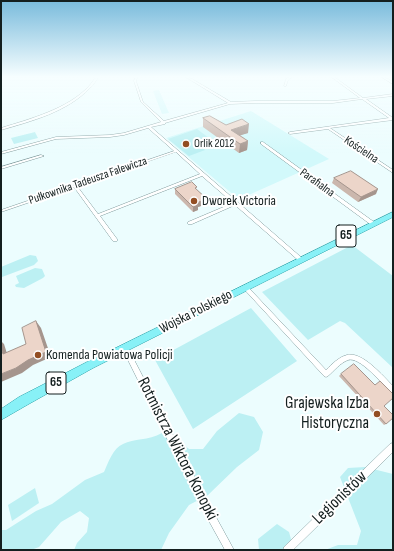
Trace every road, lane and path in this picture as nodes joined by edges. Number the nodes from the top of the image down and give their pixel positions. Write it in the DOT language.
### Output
graph roads {
  1 [pos="69,102"];
  2 [pos="142,102"];
  3 [pos="226,102"];
  4 [pos="336,102"];
  5 [pos="367,102"];
  6 [pos="230,104"];
  7 [pos="393,120"];
  8 [pos="164,123"];
  9 [pos="149,128"];
  10 [pos="1,129"];
  11 [pos="329,129"];
  12 [pos="290,133"];
  13 [pos="262,143"];
  14 [pos="176,151"];
  15 [pos="1,153"];
  16 [pos="42,156"];
  17 [pos="1,168"];
  18 [pos="393,172"];
  19 [pos="203,174"];
  20 [pos="76,186"];
  21 [pos="236,203"];
  22 [pos="1,211"];
  23 [pos="393,214"];
  24 [pos="97,216"];
  25 [pos="190,223"];
  26 [pos="372,223"];
  27 [pos="115,240"];
  28 [pos="300,259"];
  29 [pos="246,287"];
  30 [pos="125,348"];
  31 [pos="393,391"];
  32 [pos="1,415"];
  33 [pos="393,447"];
  34 [pos="230,550"];
  35 [pos="287,550"];
  1 -- 10 [label="street"];
  2 -- 8 [label="street"];
  3 -- 6 [label="street"];
  4 -- 6 [label="street"];
  5 -- 7 [label="street"];
  6 -- 8 [label="street"];
  7 -- 11 [label="street, Kościelna"];
  8 -- 9 [label="street"];
  9 -- 14 [label="street"];
  9 -- 15 [label="street"];
  11 -- 12 [label="street, Kościelna"];
  11 -- 18 [label="street, Kościelna"];
  13 -- 26 [label="street, Parafialna"];
  14 -- 19 [label="street"];
  14 -- 20 [label="street, Pułkownika Tadeusza Falewicza"];
  16 -- 17 [label="street"];
  19 -- 21 [label="street"];
  19 -- 24 [label="street"];
  20 -- 22 [label="street, Pułkownika Tadeusza Falewicza"];
  20 -- 24 [label="street"];
  21 -- 25 [label="street"];
  21 -- 28 [label="street"];
  23 -- 26 [label="main road, Wojska Polskiego / 65"];
  24 -- 27 [label="street"];
  26 -- 28 [label="main road, Wojska Polskiego / 65"];
  28 -- 29 [label="main road, Wojska Polskiego / 65"];
  29 -- 30 [label="main road, Wojska Polskiego / 65"];
  29 -- 31 [label="street"];
  30 -- 32 [label="main road, Wojska Polskiego / 65"];
  30 -- 34 [label="street, Rotmistrza Wiktora Konopki"];
  33 -- 35 [label="street, Legionistów"];
}
